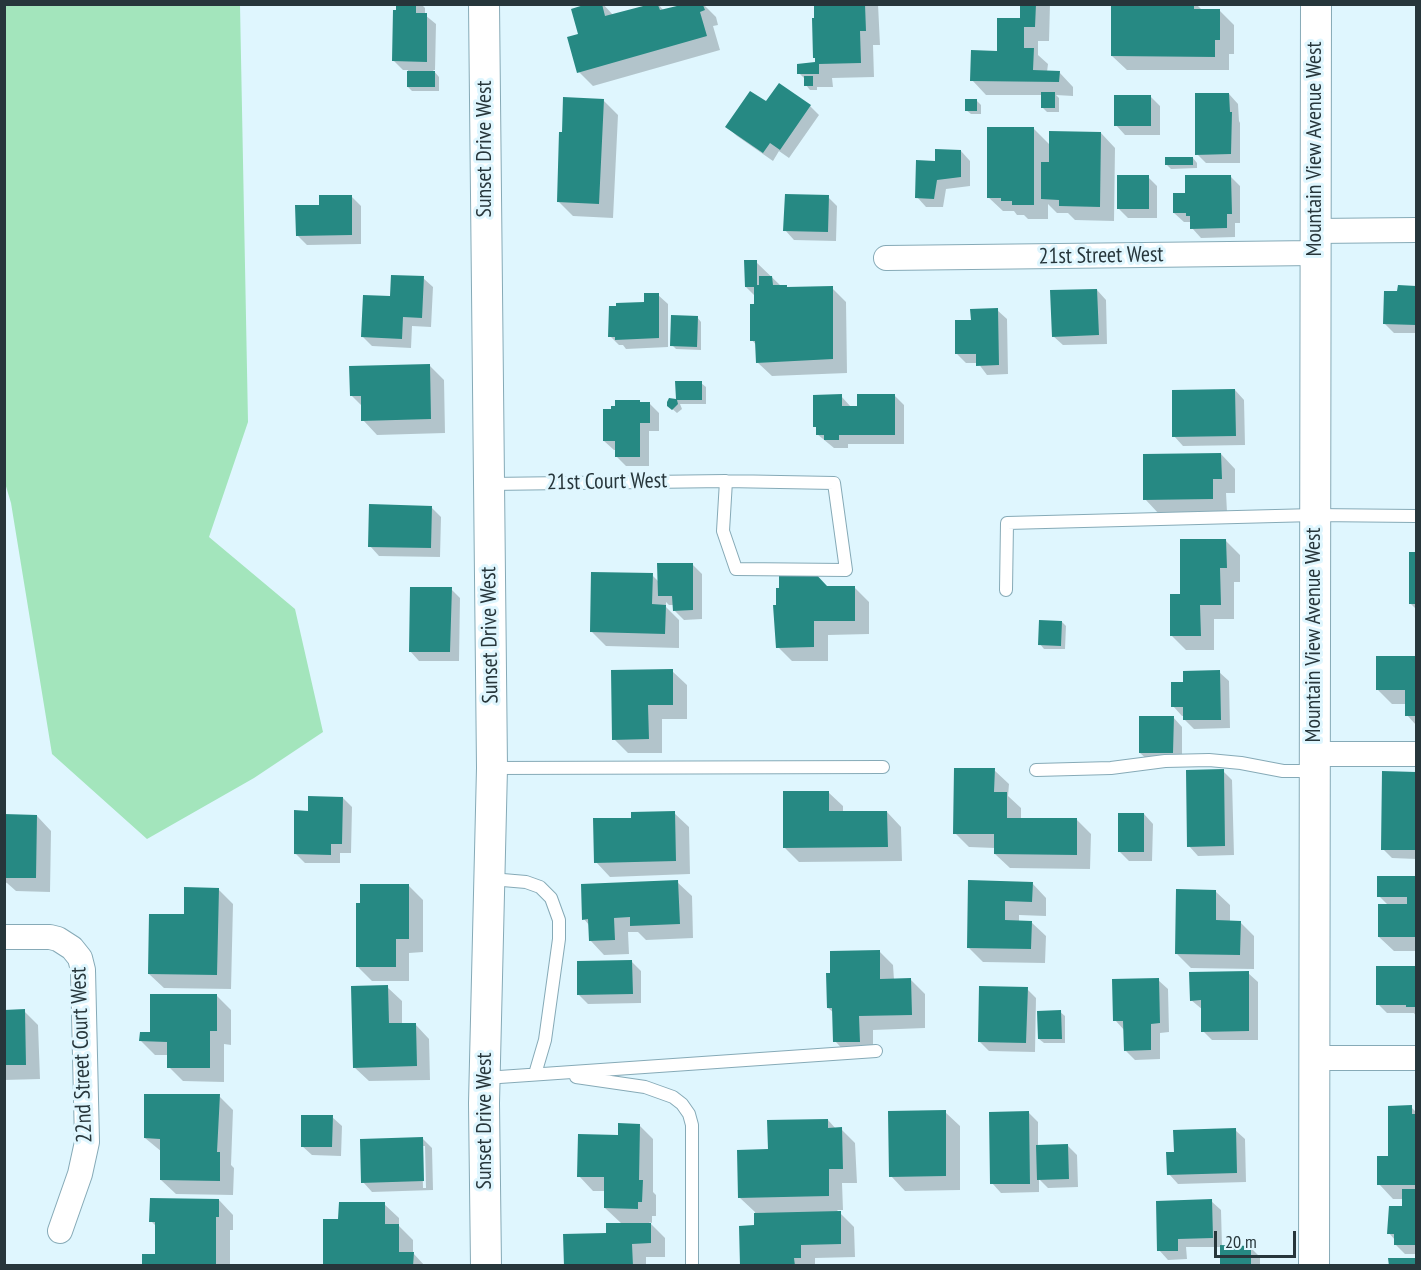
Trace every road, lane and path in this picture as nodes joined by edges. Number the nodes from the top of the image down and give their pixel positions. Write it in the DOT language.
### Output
graph roads {
  1 [pos="484,4"];
  2 [pos="1316,4"];
  3 [pos="1416,230"];
  4 [pos="1315,242"];
  5 [pos="886,258"];
  6 [pos="726,481"];
  7 [pos="488,484"];
  8 [pos="1314,515"];
  9 [pos="1416,516"];
  10 [pos="1006,590"];
  11 [pos="1416,754"];
  12 [pos="1313,763"];
  13 [pos="883,767"];
  14 [pos="492,768"];
  15 [pos="1036,770"];
  16 [pos="489,879"];
  17 [pos="4,937"];
  18 [pos="876,1051"];
  19 [pos="1315,1058"];
  20 [pos="1416,1058"];
  21 [pos="551,1073"];
  22 [pos="535,1074"];
  23 [pos="485,1078"];
  24 [pos="60,1231"];
  25 [pos="486,1266"];
  26 [pos="692,1266"];
  27 [pos="1314,1266"];
  1 -- 7 [label="street, Sunset Drive West"];
  2 -- 4 [label="street, Mountain View Avenue West"];
  3 -- 4 [label="street, 21st Street West"];
  4 -- 5 [label="street, 21st Street West"];
  4 -- 8 [label="street, Mountain View Avenue West"];
  6 -- 6 [label="lane, 21st Court West"];
  6 -- 7 [label="lane, 21st Court West"];
  7 -- 14 [label="street, Sunset Drive West"];
  8 -- 9 [label="lane"];
  8 -- 10 [label="lane"];
  8 -- 12 [label="street, Mountain View Avenue West"];
  11 -- 12 [label="street"];
  12 -- 15 [label="lane"];
  12 -- 19 [label="street, Mountain View Avenue West"];
  13 -- 14 [label="lane"];
  14 -- 16 [label="street, Sunset Drive West"];
  16 -- 22 [label="lane"];
  16 -- 23 [label="street, Sunset Drive West"];
  17 -- 24 [label="street, 22nd Street Court West"];
  18 -- 21 [label="lane"];
  19 -- 20 [label="street"];
  19 -- 27 [label="street, Mountain View Avenue West"];
  21 -- 22 [label="lane"];
  21 -- 26 [label="lane"];
  22 -- 23 [label="lane"];
  23 -- 25 [label="street, Sunset Drive West"];
}
